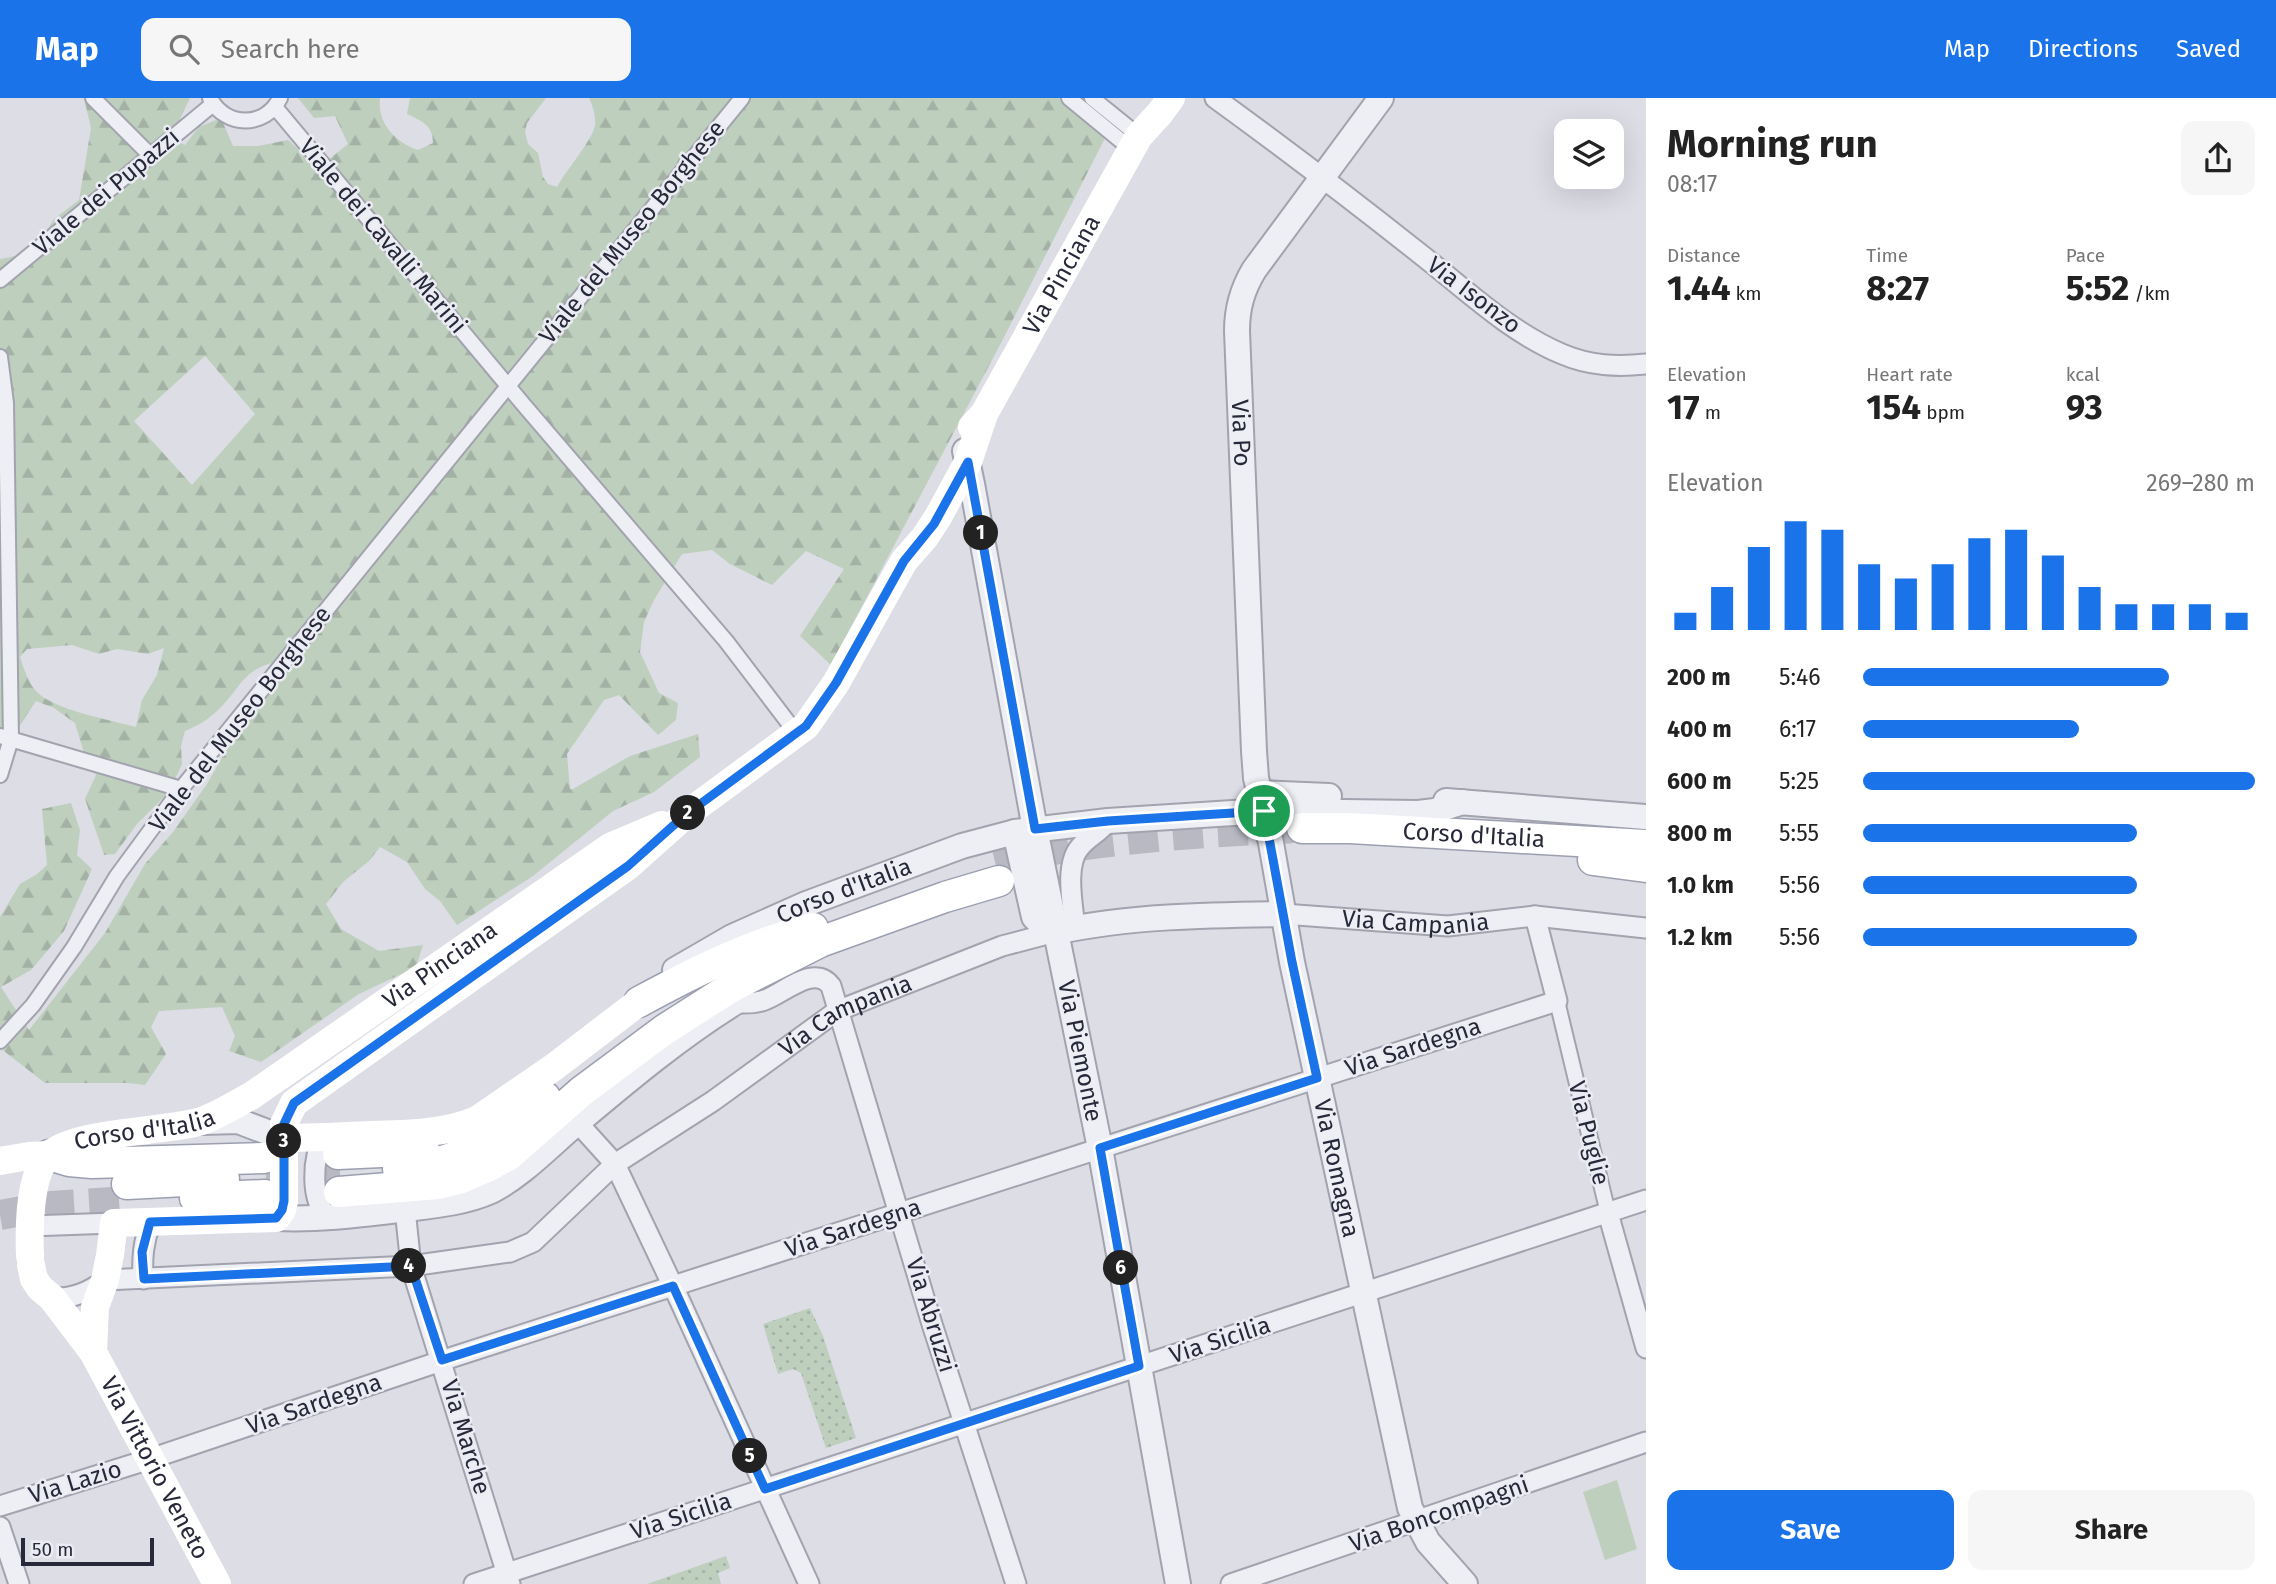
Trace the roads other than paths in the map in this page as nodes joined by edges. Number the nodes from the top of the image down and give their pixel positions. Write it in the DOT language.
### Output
graph roads {
  1 [pos="93,98"];
  2 [pos="742,98"];
  3 [pos="1069,98"];
  4 [pos="1092,98"];
  5 [pos="1148,98"];
  6 [pos="1171,98"];
  7 [pos="1215,98"];
  8 [pos="1381,98"];
  9 [pos="211,101"];
  10 [pos="278,102"];
  11 [pos="1135,142"];
  12 [pos="151,156"];
  13 [pos="1322,176"];
  14 [pos="0,280"];
  15 [pos="0,357"];
  16 [pos="1646,363"];
  17 [pos="507,385"];
  18 [pos="965,451"];
  19 [pos="8,541"];
  20 [pos="0,555"];
  21 [pos="797,734"];
  22 [pos="5,738"];
  23 [pos="0,775"];
  24 [pos="181,789"];
  25 [pos="1262,802"];
  26 [pos="684,816"];
  27 [pos="1646,817"];
  28 [pos="1108,821"];
  29 [pos="1646,824"];
  30 [pos="1025,830"];
  31 [pos="1421,833"];
  32 [pos="1646,845"];
  33 [pos="1646,865"];
  34 [pos="1283,914"];
  35 [pos="1535,916"];
  36 [pos="884,919"];
  37 [pos="813,928"];
  38 [pos="1646,928"];
  39 [pos="1065,930"];
  40 [pos="1557,1001"];
  41 [pos="639,1002"];
  42 [pos="734,1003"];
  43 [pos="838,1011"];
  44 [pos="692,1030"];
  45 [pos="0,1041"];
  46 [pos="605,1075"];
  47 [pos="1317,1078"];
  48 [pos="199,1122"];
  49 [pos="577,1122"];
  50 [pos="1100,1148"];
  51 [pos="49,1155"];
  52 [pos="0,1161"];
  53 [pos="615,1164"];
  54 [pos="334,1175"];
  55 [pos="271,1177"];
  56 [pos="1646,1200"];
  57 [pos="123,1203"];
  58 [pos="405,1209"];
  59 [pos="900,1213"];
  60 [pos="1608,1213"];
  61 [pos="150,1222"];
  62 [pos="30,1226"];
  63 [pos="108,1265"];
  64 [pos="411,1266"];
  65 [pos="144,1279"];
  66 [pos="673,1286"];
  67 [pos="1365,1292"];
  68 [pos="52,1298"];
  69 [pos="1646,1348"];
  70 [pos="93,1352"];
  71 [pos="442,1360"];
  72 [pos="1139,1366"];
  73 [pos="964,1424"];
  74 [pos="1646,1442"];
  75 [pos="150,1459"];
  76 [pos="765,1489"];
  77 [pos="0,1506"];
  78 [pos="1416,1522"];
  79 [pos="0,1527"];
  80 [pos="509,1578"];
  81 [pos="19,1584"];
  82 [pos="216,1584"];
  83 [pos="474,1584"];
  84 [pos="809,1584"];
  85 [pos="1016,1584"];
  86 [pos="1178,1584"];
  87 [pos="1231,1584"];
  88 [pos="1465,1584"];
  1 -- 12 [label="street"];
  2 -- 17 [label="street, Viale del Museo Borghese"];
  3 -- 11 [label="street"];
  4 -- 11 [label="street"];
  5 -- 11 [label="main road, Via Pinciana"];
  6 -- 11 [label="main road, Via Pinciana"];
  7 -- 13 [label="street, Via Isonzo"];
  8 -- 13 [label="street, Via Po"];
  9 -- 10 [label="street"];
  9 -- 12 [label="street, Viale dei Pupazzi"];
  10 -- 17 [label="street, Viale dei Cavalli Marini"];
  11 -- 18 [label="main road, Via Pinciana"];
  12 -- 14 [label="street, Viale dei Pupazzi"];
  13 -- 16 [label="street, Via Isonzo"];
  13 -- 25 [label="street, Via Po"];
  15 -- 19 [label="street"];
  17 -- 21 [label="street, Viale dei Cavalli Marini"];
  17 -- 24 [label="street, Viale del Museo Borghese"];
  18 -- 21 [label="main road, Via Pinciana"];
  18 -- 30 [label="street, Via Piemonte"];
  19 -- 20 [label="street"];
  19 -- 22 [label="street"];
  21 -- 26 [label="main road, Via Pinciana"];
  22 -- 23 [label="street"];
  22 -- 24 [label="street"];
  24 -- 45 [label="street, Viale del Museo Borghese"];
  25 -- 27 [label="street, Corso d'Italia"];
  25 -- 28 [label="street, Corso d'Italia"];
  25 -- 34 [label="street, Via Romagna"];
  26 -- 48 [label="main road, Via Pinciana"];
  26 -- 55 [label="main road, Via Pinciana"];
  28 -- 30 [label="street, Corso d'Italia"];
  28 -- 39 [label="street"];
  29 -- 31 [label="main road"];
  30 -- 39 [label="street, Via Piemonte"];
  30 -- 41 [label="street, Corso d'Italia"];
  31 -- 32 [label="main road, Corso d'Italia"];
  31 -- 33 [label="main road, Corso d'Italia"];
  34 -- 35 [label="street, Via Campania"];
  34 -- 39 [label="street, Via Campania"];
  34 -- 47 [label="street, Via Romagna"];
  35 -- 38 [label="street, Via Campania"];
  35 -- 40 [label="street, Via Puglie"];
  36 -- 37 [label="main road, Corso d'Italia"];
  36 -- 42 [label="main road"];
  36 -- 46 [label="main road, Corso d'Italia"];
  37 -- 41 [label="main road"];
  37 -- 54 [label="main road, Corso d'Italia"];
  39 -- 43 [label="street, Via Campania"];
  39 -- 50 [label="street, Via Piemonte"];
  40 -- 47 [label="street, Via Sardegna"];
  40 -- 60 [label="street, Via Puglie"];
  41 -- 54 [label="main road, Corso d'Italia"];
  42 -- 43 [label="street, Via Abruzzi"];
  42 -- 44 [label="street, Corso d'Italia"];
  43 -- 53 [label="street, Via Campania"];
  43 -- 59 [label="street, Via Abruzzi"];
  44 -- 46 [label="main road"];
  44 -- 49 [label="street, Corso d'Italia"];
  46 -- 54 [label="main road, Corso d'Italia"];
  47 -- 50 [label="street, Via Sardegna"];
  47 -- 67 [label="street, Via Romagna"];
  48 -- 51 [label="main road, Corso d'Italia"];
  48 -- 55 [label="street, Corso d'Italia"];
  49 -- 53 [label="street"];
  49 -- 58 [label="street, Corso d'Italia"];
  50 -- 59 [label="street, Via Sardegna"];
  50 -- 72 [label="street, Via Piemonte"];
  51 -- 52 [label="main road, Corso d'Italia"];
  51 -- 55 [label="main road"];
  51 -- 62 [label="main road"];
  53 -- 64 [label="street, Via Campania"];
  53 -- 66 [label="street"];
  54 -- 55 [label="main road, Corso d'Italia"];
  54 -- 55 [label="street, Corso d'Italia"];
  54 -- 58 [label="street, Corso d'Italia"];
  55 -- 57 [label="main road, Corso d'Italia"];
  55 -- 61 [label="main road, Corso d'Italia"];
  56 -- 60 [label="street, Via Sicilia"];
  57 -- 61 [label="main road, Corso d'Italia"];
  57 -- 62 [label="street, Corso d'Italia"];
  57 -- 63 [label="main road"];
  58 -- 64 [label="street, Via Marche"];
  59 -- 66 [label="street, Via Sardegna"];
  59 -- 73 [label="street, Via Abruzzi"];
  60 -- 67 [label="street, Via Sicilia"];
  60 -- 69 [label="street, Via Puglie"];
  61 -- 65 [label="street"];
  62 -- 68 [label="main road, Via Vittorio Veneto"];
  63 -- 65 [label="street, Via Campania"];
  63 -- 68 [label="street"];
  63 -- 70 [label="main road"];
  64 -- 65 [label="street, Via Campania"];
  64 -- 71 [label="street, Via Marche"];
  66 -- 71 [label="street, Via Sardegna"];
  66 -- 76 [label="street"];
  67 -- 72 [label="street, Via Sicilia"];
  67 -- 78 [label="street, Via Romagna"];
  68 -- 70 [label="main road, Via Vittorio Veneto"];
  70 -- 75 [label="main road, Via Vittorio Veneto"];
  71 -- 75 [label="street, Via Sardegna"];
  71 -- 80 [label="street, Via Marche"];
  72 -- 73 [label="street, Via Sicilia"];
  72 -- 86 [label="street, Via Piemonte"];
  73 -- 76 [label="street, Via Sicilia"];
  73 -- 85 [label="street, Via Abruzzi"];
  74 -- 78 [label="street, Via Boncompagni"];
  75 -- 77 [label="street, Via Lazio"];
  75 -- 82 [label="main road, Via Vittorio Veneto"];
  76 -- 80 [label="street, Via Sicilia"];
  76 -- 84 [label="street"];
  78 -- 87 [label="street, Via Boncompagni"];
  78 -- 88 [label="street, Via Romagna"];
  79 -- 81 [label="street"];
  80 -- 83 [label="street, Via Sicilia"];
}
